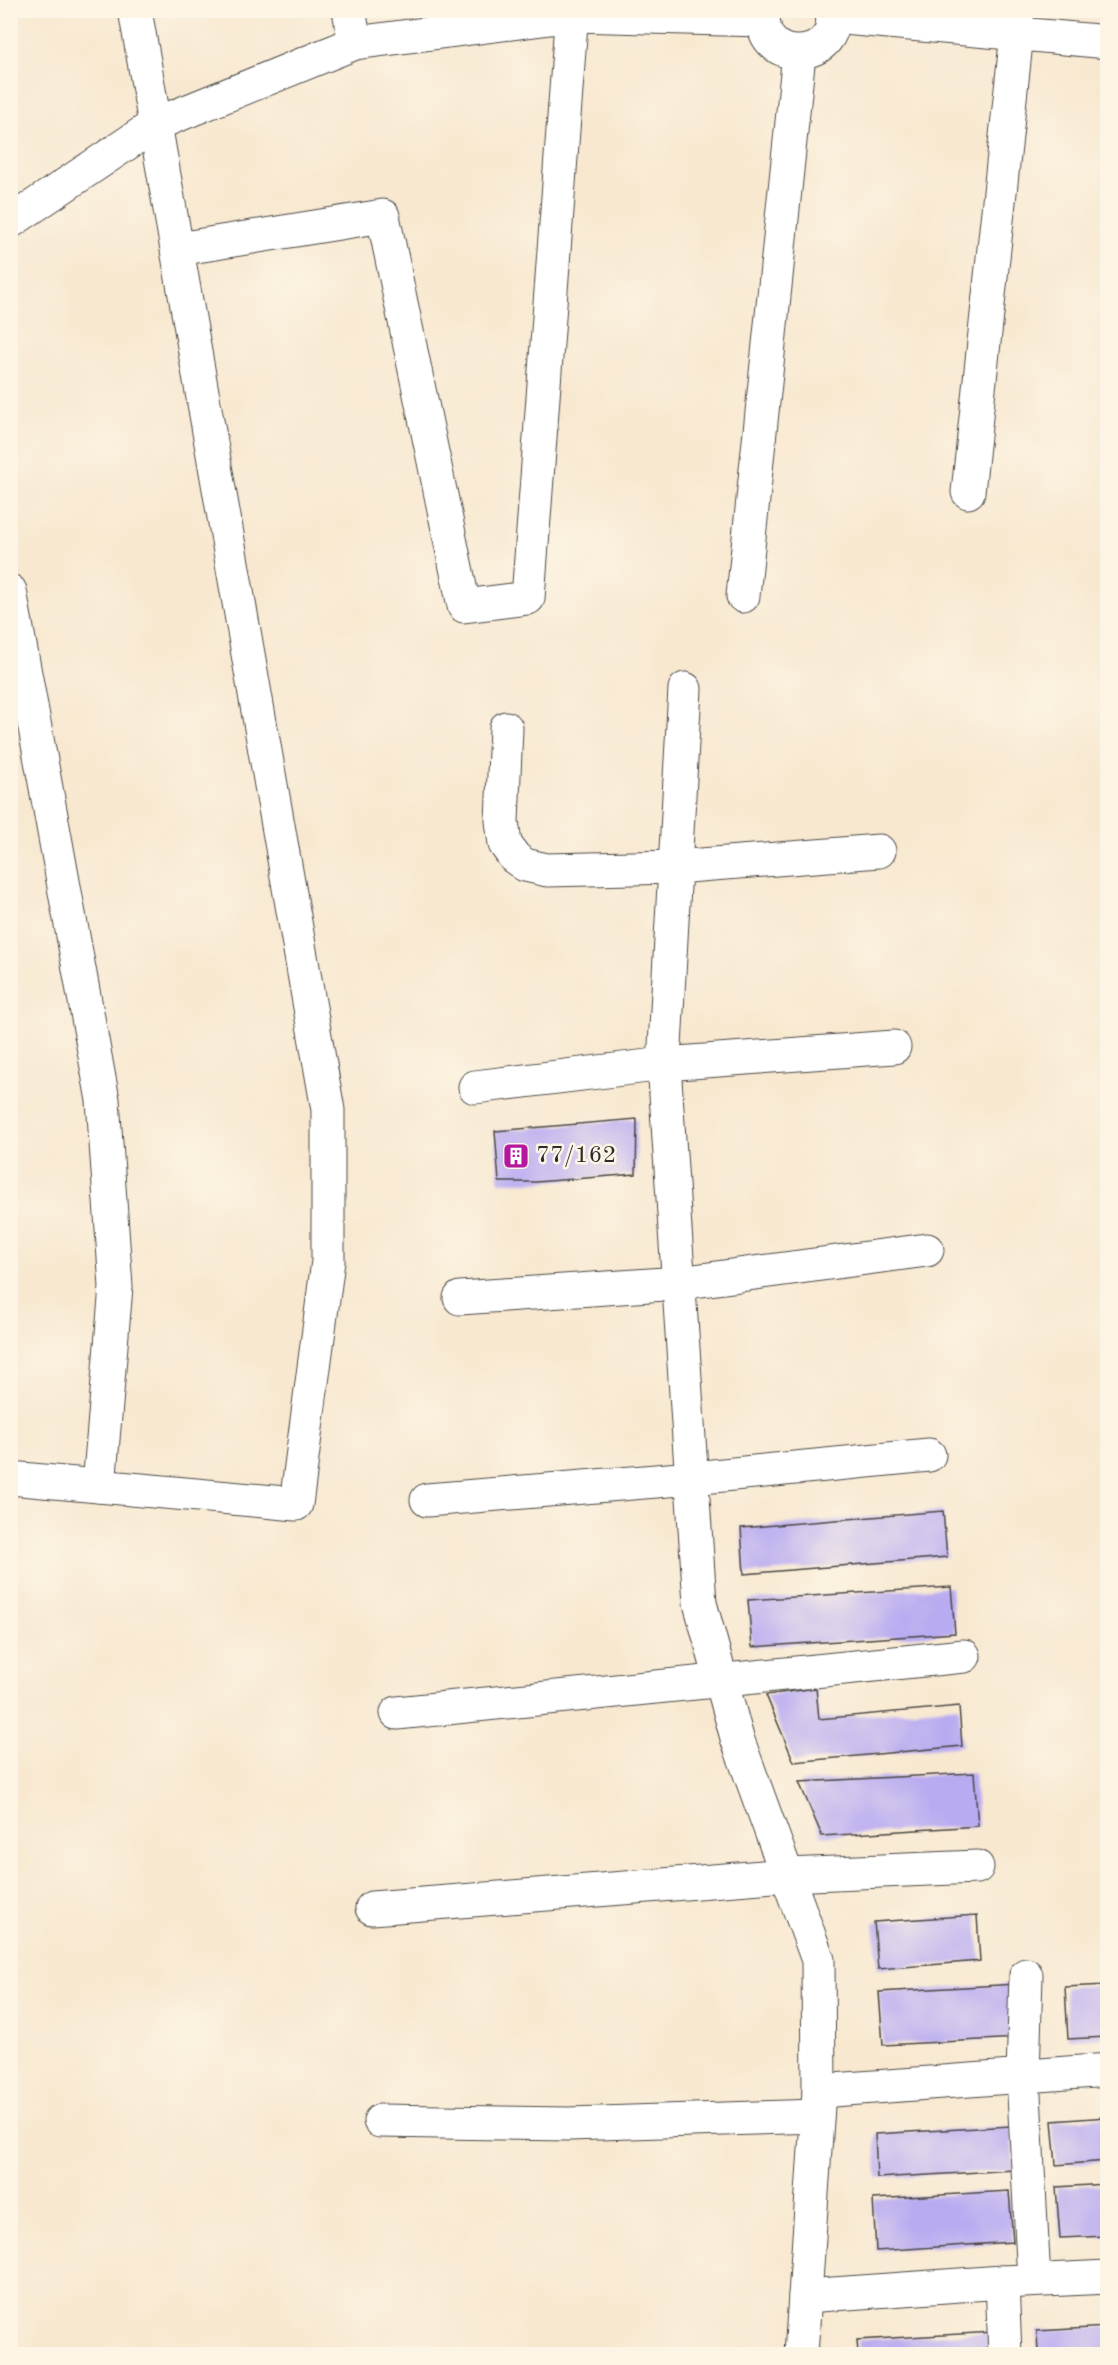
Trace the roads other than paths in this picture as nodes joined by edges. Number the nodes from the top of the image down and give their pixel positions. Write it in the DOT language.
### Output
graph roads {
  1 [pos="135,10"];
  2 [pos="349,10"];
  3 [pos="572,13"];
  4 [pos="832,14"];
  5 [pos="763,15"];
  6 [pos="1017,22"];
  7 [pos="1107,42"];
  8 [pos="355,43"];
  9 [pos="799,54"];
  10 [pos="156,124"];
  11 [pos="10,222"];
  12 [pos="178,249"];
  13 [pos="968,492"];
  14 [pos="10,591"];
  15 [pos="743,596"];
  16 [pos="685,689"];
  17 [pos="506,728"];
  18 [pos="879,852"];
  19 [pos="675,867"];
  20 [pos="894,1047"];
  21 [pos="664,1064"];
  22 [pos="476,1087"];
  23 [pos="927,1250"];
  24 [pos="679,1284"];
  25 [pos="460,1298"];
  26 [pos="929,1455"];
  27 [pos="10,1478"];
  28 [pos="692,1478"];
  29 [pos="99,1486"];
  30 [pos="427,1500"];
  31 [pos="964,1656"];
  32 [pos="722,1682"];
  33 [pos="397,1713"];
  34 [pos="977,1867"];
  35 [pos="787,1875"];
  36 [pos="372,1908"];
  37 [pos="1026,1975"];
  38 [pos="1107,2070"];
  39 [pos="1023,2076"];
  40 [pos="818,2103"];
  41 [pos="380,2121"];
  42 [pos="1107,2277"];
  43 [pos="1034,2280"];
  44 [pos="1002,2282"];
  45 [pos="805,2296"];
  46 [pos="801,2355"];
  47 [pos="1005,2355"];
  1 -- 10 [label="street"];
  2 -- 8 [label="street"];
  3 -- 5 [label="street"];
  3 -- 8 [label="street"];
  3 -- 12 [label="street"];
  4 -- 6 [label="street"];
  4 -- 9 [label="street"];
  5 -- 9 [label="street"];
  6 -- 7 [label="street"];
  6 -- 13 [label="street"];
  8 -- 10 [label="street"];
  9 -- 15 [label="street"];
  10 -- 11 [label="street"];
  10 -- 12 [label="street"];
  12 -- 29 [label="street"];
  14 -- 29 [label="street"];
  16 -- 19 [label="street"];
  17 -- 19 [label="street"];
  18 -- 19 [label="street"];
  19 -- 21 [label="street"];
  20 -- 21 [label="street"];
  21 -- 22 [label="street"];
  21 -- 24 [label="street"];
  23 -- 24 [label="street"];
  24 -- 25 [label="street"];
  24 -- 28 [label="street"];
  26 -- 28 [label="street"];
  27 -- 29 [label="street"];
  28 -- 30 [label="street"];
  28 -- 32 [label="street"];
  31 -- 32 [label="street"];
  32 -- 33 [label="street"];
  32 -- 35 [label="street"];
  34 -- 35 [label="street"];
  35 -- 36 [label="street"];
  35 -- 40 [label="street"];
  37 -- 39 [label="street"];
  38 -- 39 [label="street"];
  39 -- 40 [label="street"];
  39 -- 43 [label="street"];
  40 -- 41 [label="street"];
  40 -- 45 [label="street"];
  42 -- 43 [label="street"];
  43 -- 44 [label="street"];
  44 -- 45 [label="street"];
  44 -- 47 [label="street"];
  45 -- 46 [label="street"];
}
